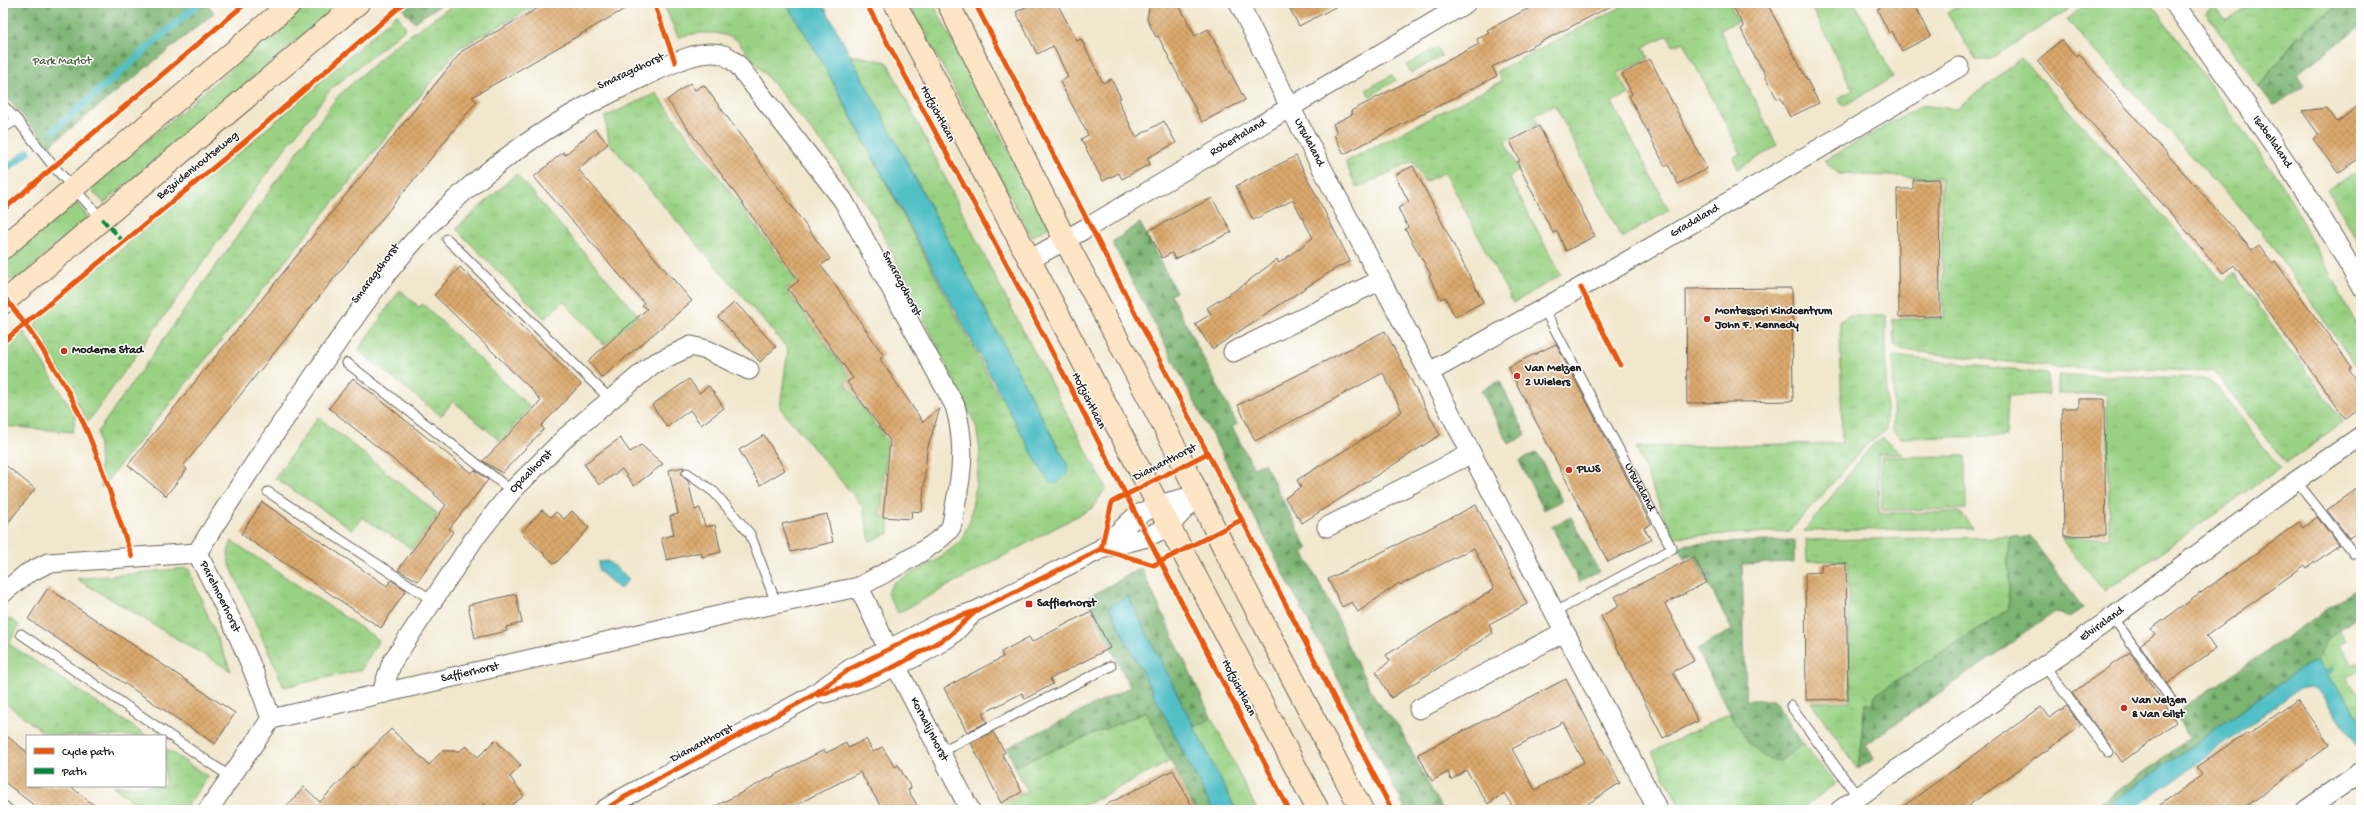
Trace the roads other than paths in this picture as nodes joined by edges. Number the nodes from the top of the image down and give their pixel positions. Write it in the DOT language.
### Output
graph roads {
  1 [pos="290,3"];
  2 [pos="358,3"];
  3 [pos="895,3"];
  4 [pos="948,3"];
  5 [pos="1466,3"];
  6 [pos="2174,3"];
  7 [pos="1245,5"];
  8 [pos="1959,67"];
  9 [pos="3,105"];
  10 [pos="1290,107"];
  11 [pos="17,120"];
  12 [pos="3,128"];
  13 [pos="73,188"];
  14 [pos="102,219"];
  15 [pos="446,239"];
  16 [pos="1065,240"];
  17 [pos="3,248"];
  18 [pos="1031,259"];
  19 [pos="1381,280"];
  20 [pos="2361,287"];
  21 [pos="3,303"];
  22 [pos="1544,309"];
  23 [pos="1234,352"];
  24 [pos="347,363"];
  25 [pos="749,370"];
  26 [pos="1428,373"];
  27 [pos="610,399"];
  28 [pos="2361,436"];
  29 [pos="1470,454"];
  30 [pos="687,473"];
  31 [pos="2296,481"];
  32 [pos="512,491"];
  33 [pos="268,492"];
  34 [pos="1198,495"];
  35 [pos="1158,505"];
  36 [pos="1169,526"];
  37 [pos="1326,527"];
  38 [pos="1100,549"];
  39 [pos="197,553"];
  40 [pos="2354,554"];
  41 [pos="858,587"];
  42 [pos="3,593"];
  43 [pos="432,600"];
  44 [pos="776,603"];
  45 [pos="1555,612"];
  46 [pos="2113,617"];
  47 [pos="1564,632"];
  48 [pos="21,634"];
  49 [pos="892,658"];
  50 [pos="2044,665"];
  51 [pos="1111,666"];
  52 [pos="386,693"];
  53 [pos="2172,701"];
  54 [pos="1791,706"];
  55 [pos="1419,709"];
  56 [pos="271,719"];
  57 [pos="940,752"];
  58 [pos="2108,752"];
  59 [pos="2361,772"];
  60 [pos="232,778"];
  61 [pos="1858,797"];
  62 [pos="2326,804"];
  63 [pos="3,805"];
  64 [pos="1653,809"];
  65 [pos="9,810"];
  66 [pos="208,810"];
  67 [pos="604,810"];
  68 [pos="970,810"];
  69 [pos="1318,810"];
  70 [pos="1362,810"];
  71 [pos="1840,810"];
  72 [pos="2306,810"];
  1 -- 13 [label="main road"];
  2 -- 14 [label="main road, Bezuidenhoutseweg"];
  3 -- 18 [label="main road, Hofzichtlaan"];
  4 -- 16 [label="main road"];
  5 -- 10 [label="street, Robertaland"];
  6 -- 20 [label="street, Isabellaland"];
  7 -- 10 [label="street, Ursulaland"];
  8 -- 22 [label="street, Gradaland"];
  9 -- 11 [label="lane"];
  10 -- 16 [label="street, Robertaland"];
  10 -- 19 [label="street, Ursulaland"];
  11 -- 12 [label="lane"];
  11 -- 13 [label="lane"];
  13 -- 14 [label="lane"];
  13 -- 17 [label="main road"];
  14 -- 21 [label="main road, Bezuidenhoutseweg"];
  15 -- 27 [label="lane"];
  16 -- 18 [label="street, Robertaland"];
  16 -- 34 [label="main road"];
  18 -- 35 [label="main road, Hofzichtlaan"];
  19 -- 23 [label="street"];
  19 -- 26 [label="street, Ursulaland"];
  22 -- 26 [label="street, Gradaland"];
  22 -- 45 [label="lane, Ursulaland"];
  24 -- 32 [label="lane"];
  25 -- 27 [label="street, Opaalhorst"];
  26 -- 29 [label="street, Ursulaland"];
  27 -- 32 [label="street, Opaalhorst"];
  28 -- 31 [label="street, Elviraland"];
  29 -- 37 [label="street"];
  29 -- 45 [label="street, Ursulaland"];
  30 -- 44 [label="lane"];
  31 -- 40 [label="lane"];
  31 -- 46 [label="street, Elviraland"];
  32 -- 43 [label="street, Opaalhorst"];
  33 -- 43 [label="lane"];
  34 -- 35 [label="street, Diamanthorst"];
  34 -- 36 [label="street, Diamanthorst"];
  34 -- 70 [label="main road"];
  35 -- 36 [label="main road, Hofzichtlaan"];
  35 -- 38 [label="street, Diamanthorst"];
  36 -- 38 [label="street, Diamanthorst"];
  36 -- 69 [label="main road, Hofzichtlaan"];
  38 -- 49 [label="street, Diamanthorst"];
  39 -- 41 [label="street, Smaragdhorst"];
  39 -- 42 [label="street, Parelmoerhorst"];
  39 -- 56 [label="street, Parelmoerhorst"];
  41 -- 44 [label="street, Saffierhorst"];
  41 -- 49 [label="street"];
  43 -- 52 [label="street, Opaalhorst"];
  44 -- 52 [label="street, Saffierhorst"];
  45 -- 47 [label="street, Ursulaland"];
  46 -- 50 [label="street, Elviraland"];
  46 -- 53 [label="lane"];
  47 -- 55 [label="street"];
  47 -- 64 [label="street, Ursulaland"];
  48 -- 60 [label="lane"];
  49 -- 57 [label="street, Kornalijnhorst"];
  49 -- 67 [label="street, Diamanthorst"];
  50 -- 58 [label="lane"];
  50 -- 61 [label="street, Elviraland"];
  51 -- 57 [label="lane"];
  52 -- 56 [label="street, Saffierhorst"];
  54 -- 61 [label="lane"];
  56 -- 60 [label="street"];
  57 -- 68 [label="street, Kornalijnhorst"];
  59 -- 62 [label="street"];
  60 -- 66 [label="street"];
  61 -- 71 [label="street, Elviraland"];
  62 -- 72 [label="street"];
  63 -- 65 [label="lane"];
}
